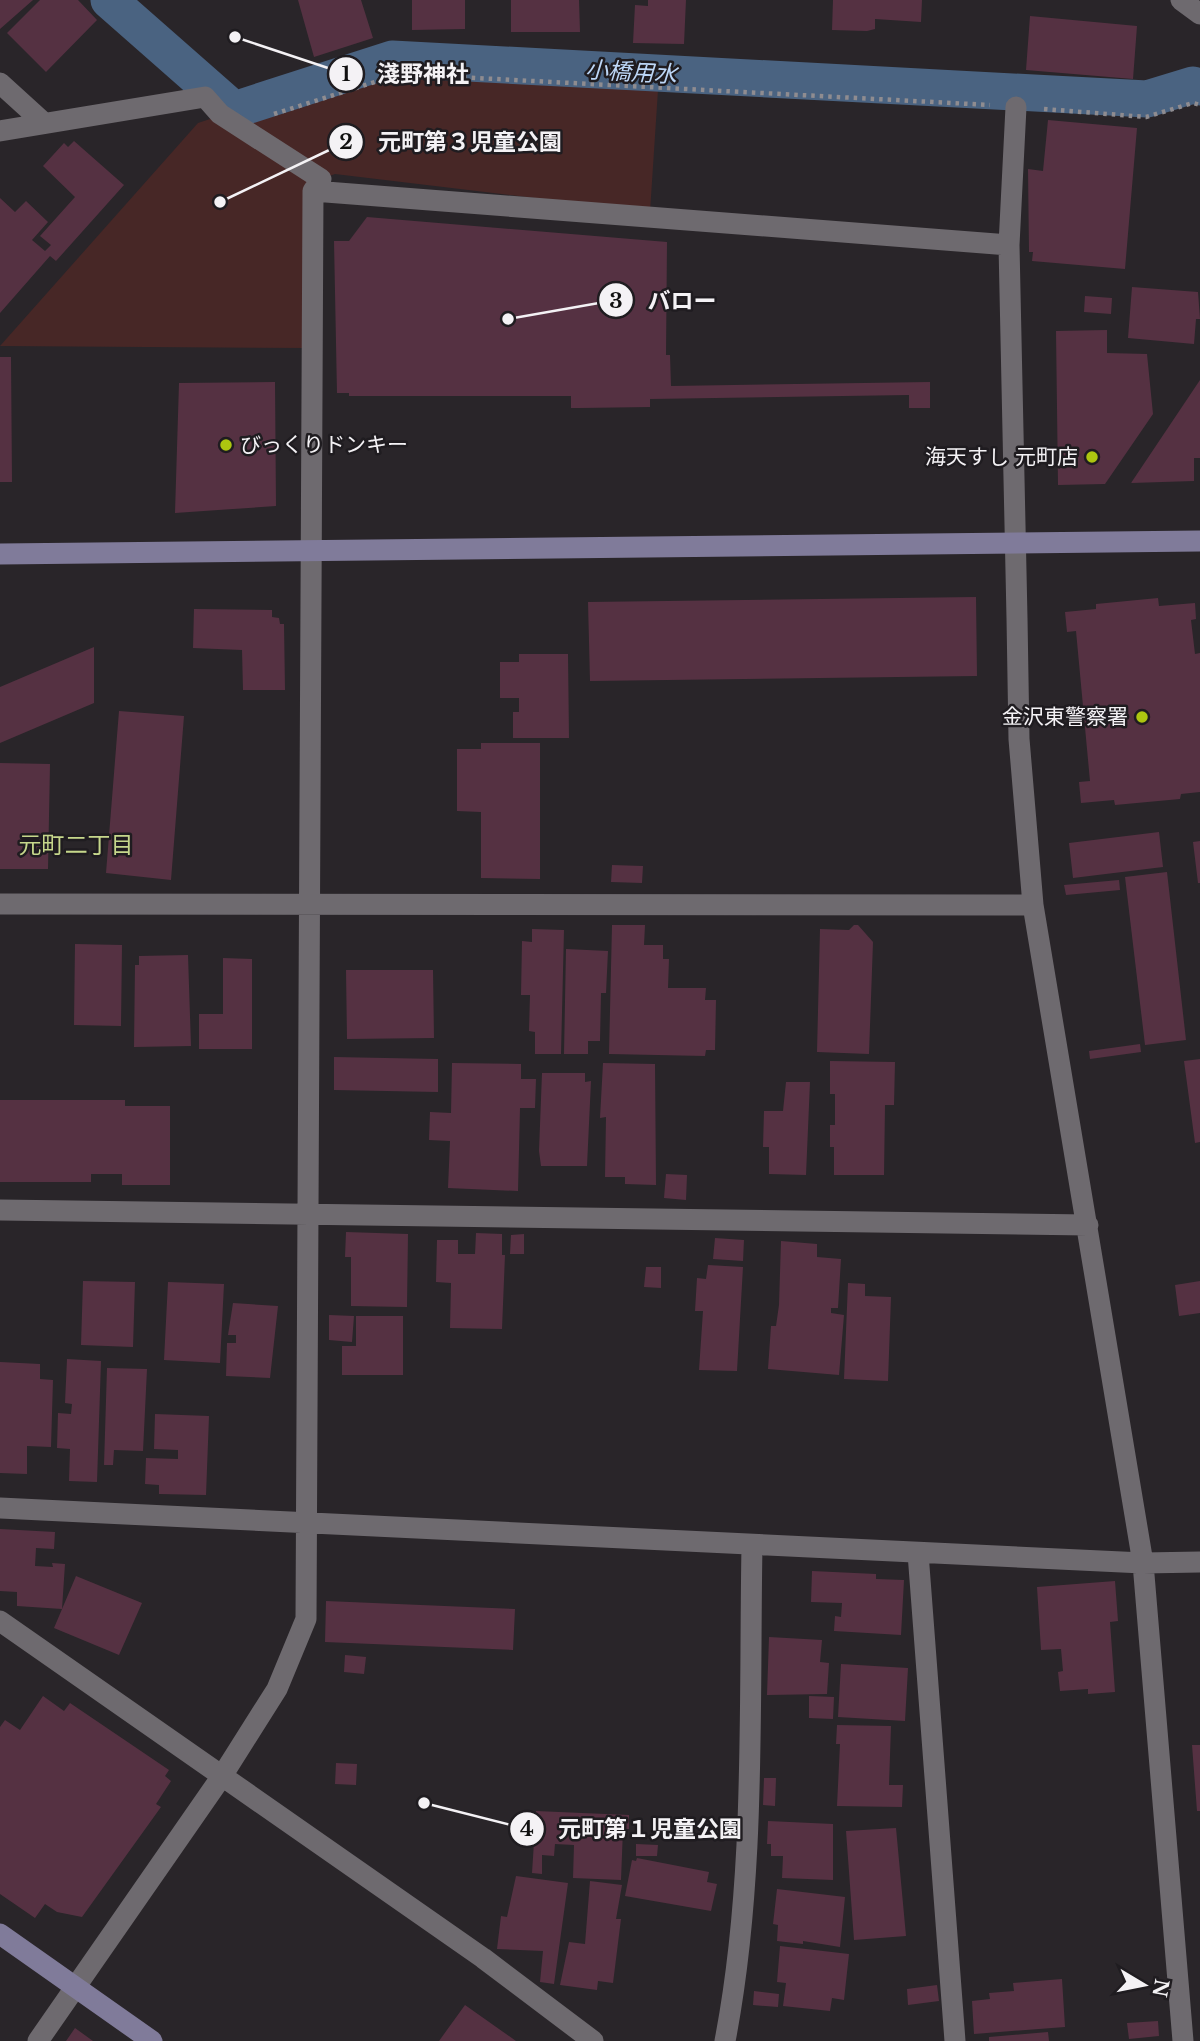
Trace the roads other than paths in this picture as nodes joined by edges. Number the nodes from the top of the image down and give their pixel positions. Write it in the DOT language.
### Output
graph roads {
  1 [pos="1181,0"];
  2 [pos="1200,14"];
  3 [pos="0,83"];
  4 [pos="1016,107"];
  5 [pos="44,122"];
  6 [pos="0,131"];
  7 [pos="313,191"];
  8 [pos="1009,245"];
  9 [pos="1200,541"];
  10 [pos="1016,542"];
  11 [pos="313,551"];
  12 [pos="0,554"];
  13 [pos="0,904"];
  14 [pos="312,904"];
  15 [pos="1033,905"];
  16 [pos="0,1210"];
  17 [pos="310,1214"];
  18 [pos="1088,1225"];
  19 [pos="0,1508"];
  20 [pos="309,1524"];
  21 [pos="752,1545"];
  22 [pos="918,1553"];
  23 [pos="1200,1562"];
  24 [pos="1143,1563"];
  25 [pos="0,1621"];
  26 [pos="222,1776"];
  27 [pos="0,1934"];
  28 [pos="75,1989"];
  29 [pos="38,2041"];
  30 [pos="152,2041"];
  31 [pos="593,2041"];
  32 [pos="725,2041"];
  33 [pos="955,2041"];
  34 [pos="1182,2041"];
  1 -- 2 [label="street"];
  3 -- 5 [label="street"];
  4 -- 8 [label="street"];
  5 -- 6 [label="street"];
  5 -- 7 [label="street"];
  7 -- 8 [label="street"];
  7 -- 11 [label="street"];
  8 -- 10 [label="street"];
  9 -- 10 [label="street"];
  10 -- 11 [label="street"];
  10 -- 15 [label="street"];
  11 -- 12 [label="street"];
  11 -- 14 [label="street"];
  13 -- 14 [label="street"];
  14 -- 15 [label="street"];
  14 -- 17 [label="street"];
  15 -- 18 [label="street"];
  16 -- 17 [label="street"];
  17 -- 18 [label="street"];
  17 -- 20 [label="street"];
  18 -- 24 [label="street"];
  19 -- 20 [label="street"];
  20 -- 21 [label="street"];
  20 -- 26 [label="street"];
  21 -- 22 [label="street"];
  21 -- 32 [label="street"];
  22 -- 24 [label="street"];
  22 -- 33 [label="street"];
  23 -- 24 [label="street"];
  24 -- 34 [label="street"];
  25 -- 26 [label="street"];
  26 -- 28 [label="street"];
  26 -- 31 [label="street"];
  27 -- 28 [label="street"];
  28 -- 29 [label="street"];
  28 -- 30 [label="street"];
}
